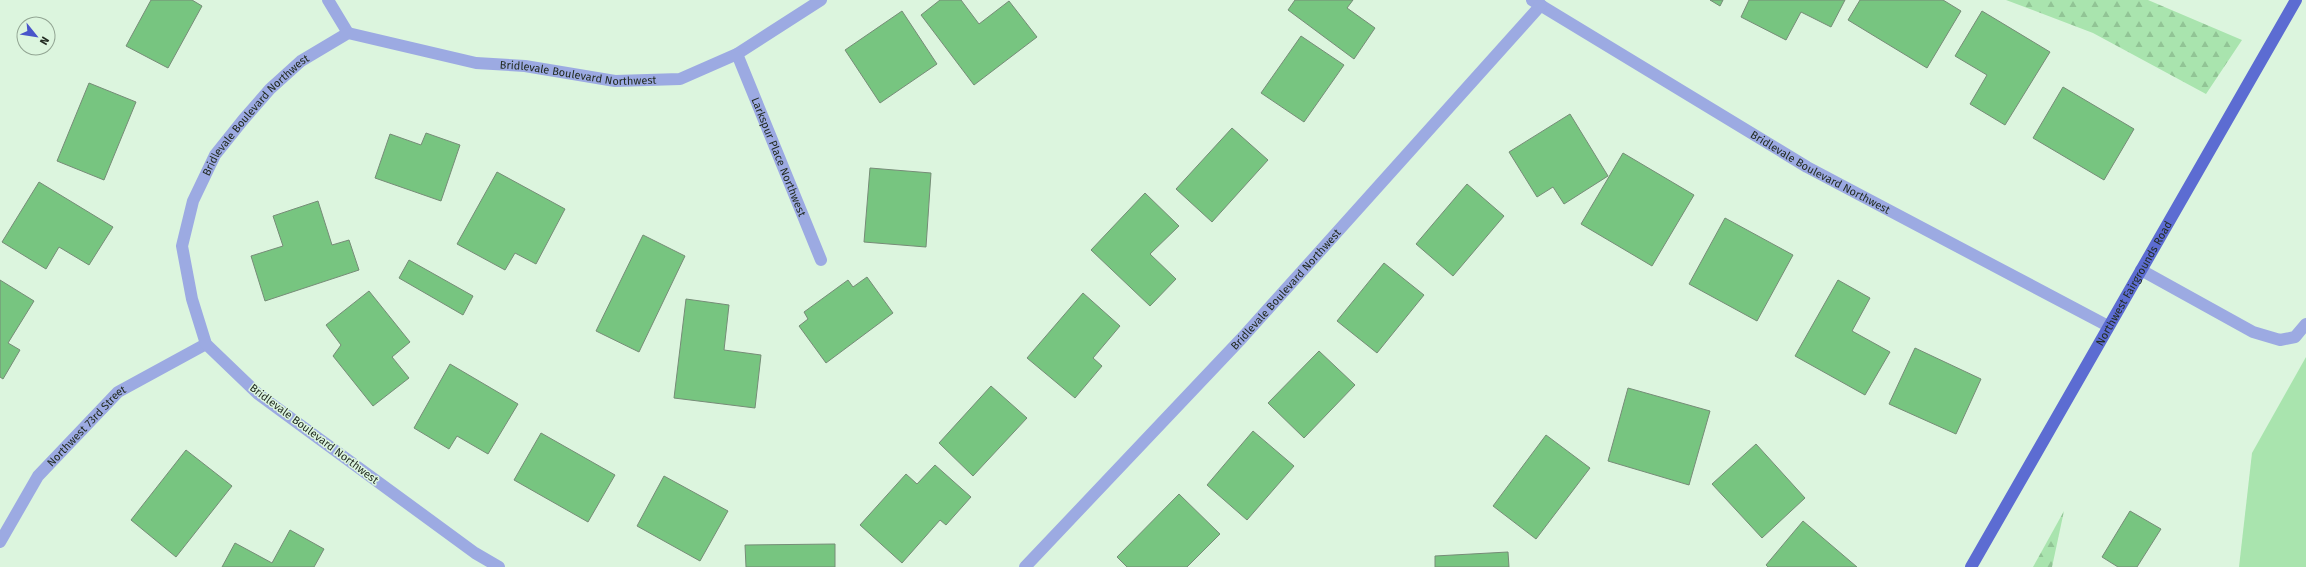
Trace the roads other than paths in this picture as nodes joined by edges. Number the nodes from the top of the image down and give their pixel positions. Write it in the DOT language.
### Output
graph roads {
  1 [pos="328,0"];
  2 [pos="821,0"];
  3 [pos="2296,0"];
  4 [pos="1536,3"];
  5 [pos="348,33"];
  6 [pos="737,54"];
  7 [pos="821,260"];
  8 [pos="2141,270"];
  9 [pos="2306,324"];
  10 [pos="2108,326"];
  11 [pos="206,344"];
  12 [pos="0,542"];
  13 [pos="499,567"];
  14 [pos="1026,567"];
  15 [pos="1971,567"];
  1 -- 5 [label="street"];
  2 -- 6 [label="street, Bridlevale Boulevard Northwest"];
  3 -- 8 [label="main road, Northwest Fairgrounds Road"];
  4 -- 10 [label="street, Bridlevale Boulevard Northwest"];
  4 -- 14 [label="street, Bridlevale Boulevard Northwest"];
  5 -- 6 [label="street, Bridlevale Boulevard Northwest"];
  5 -- 11 [label="street, Bridlevale Boulevard Northwest"];
  6 -- 7 [label="street, Larkspur Place Northwest"];
  8 -- 9 [label="street"];
  8 -- 10 [label="main road, Northwest Fairgrounds Road"];
  10 -- 15 [label="main road, Northwest Fairgrounds Road"];
  11 -- 12 [label="street, Northwest 73rd Street"];
  11 -- 13 [label="street, Bridlevale Boulevard Northwest"];
}
